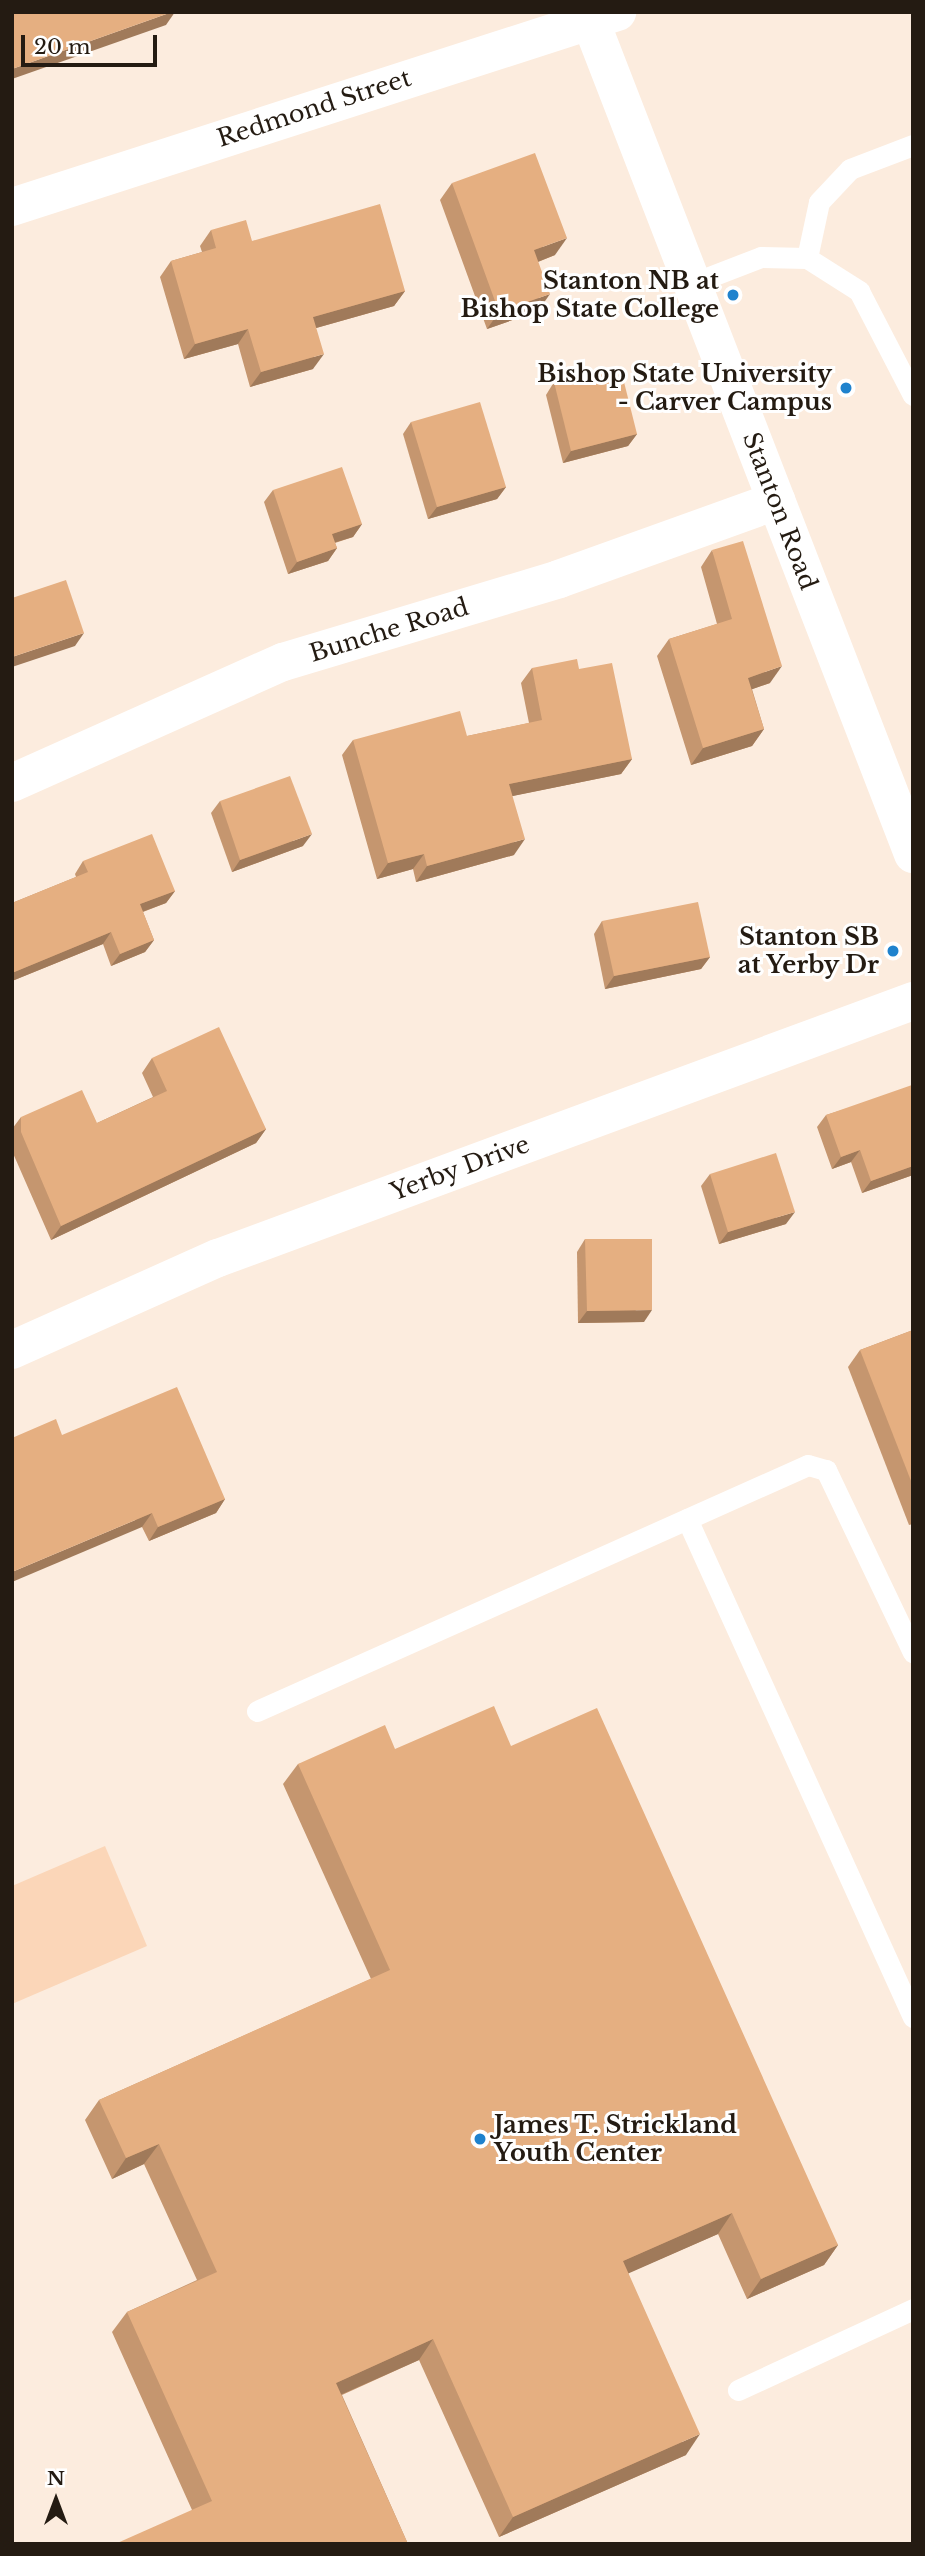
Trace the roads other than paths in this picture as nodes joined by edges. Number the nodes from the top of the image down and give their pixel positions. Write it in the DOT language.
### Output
graph roads {
  1 [pos="597,15"];
  2 [pos="913,145"];
  3 [pos="12,207"];
  4 [pos="807,258"];
  5 [pos="691,284"];
  6 [pos="913,395"];
  7 [pos="776,500"];
  8 [pos="12,783"];
  9 [pos="913,854"];
  10 [pos="913,1001"];
  11 [pos="12,1350"];
  12 [pos="687,1519"];
  13 [pos="912,1647"];
  14 [pos="257,1711"];
  15 [pos="913,2017"];
  16 [pos="913,2309"];
  17 [pos="738,2390"];
  1 -- 3 [label="street, Redmond Street"];
  1 -- 5 [label="street, Stanton Road"];
  2 -- 4 [label="lane"];
  4 -- 5 [label="lane"];
  4 -- 6 [label="lane"];
  5 -- 7 [label="street, Stanton Road"];
  7 -- 8 [label="street, Bunche Road"];
  7 -- 9 [label="street, Stanton Road"];
  10 -- 11 [label="street, Yerby Drive"];
  12 -- 13 [label="lane"];
  12 -- 14 [label="lane"];
  12 -- 15 [label="lane"];
  16 -- 17 [label="lane"];
}
